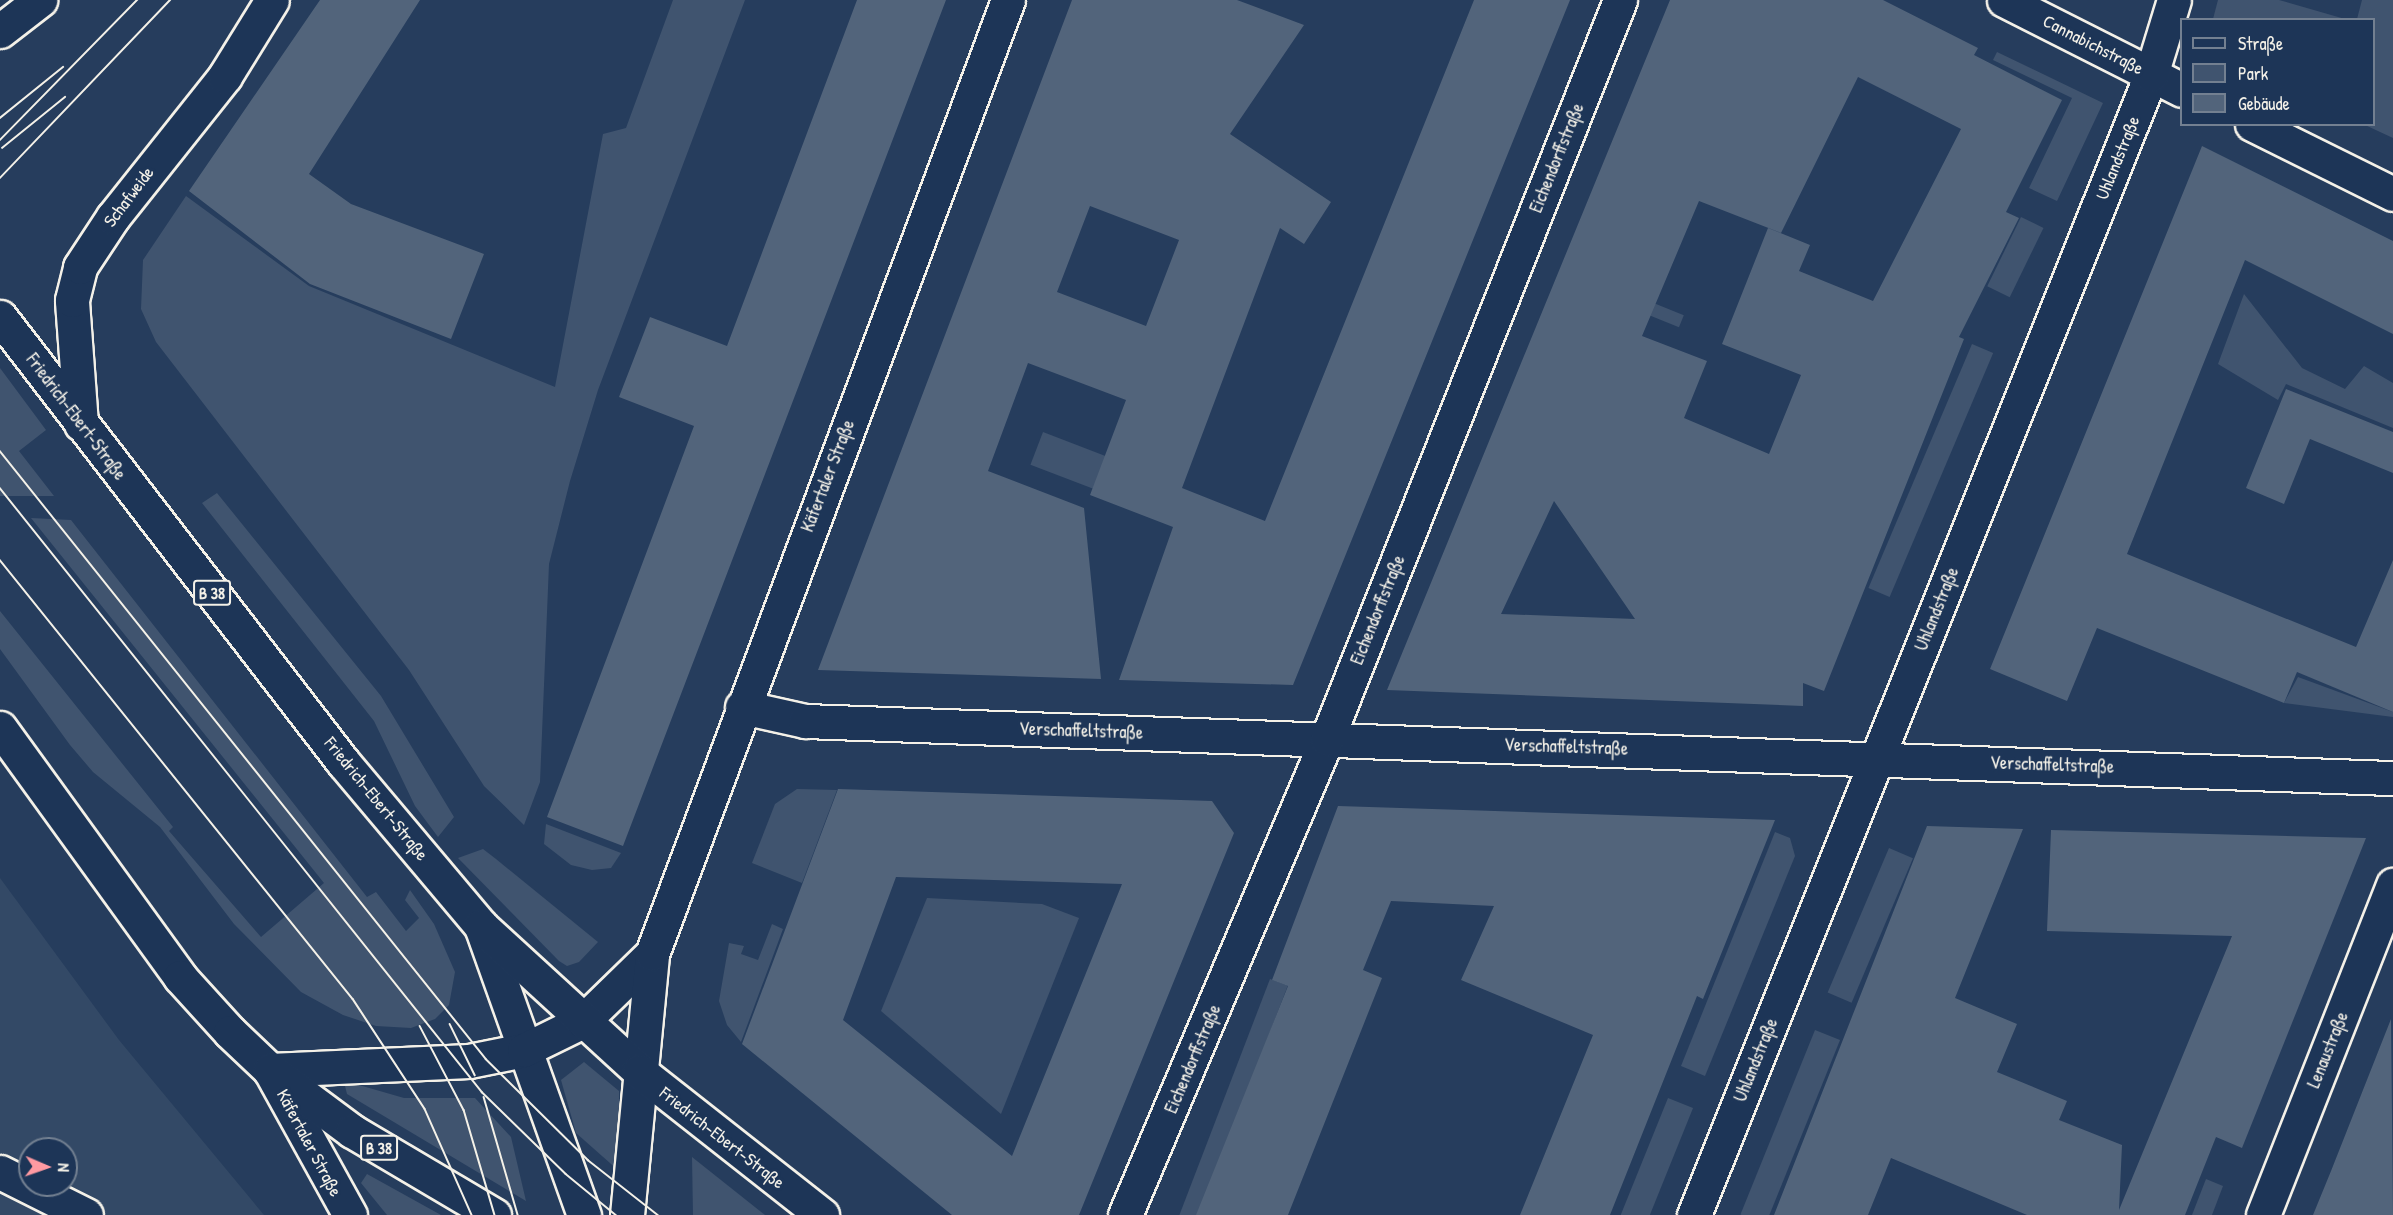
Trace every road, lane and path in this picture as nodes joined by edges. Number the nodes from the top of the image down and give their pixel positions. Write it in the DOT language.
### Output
graph roads {
  1 [pos="40,0"];
  2 [pos="272,0"];
  3 [pos="1008,0"];
  4 [pos="1620,0"];
  5 [pos="2004,0"];
  6 [pos="2174,0"];
  7 [pos="0,32"];
  8 [pos="2151,75"];
  9 [pos="2180,90"];
  10 [pos="2256,126"];
  11 [pos="2393,194"];
  12 [pos="0,316"];
  13 [pos="81,424"];
  14 [pos="741,706"];
  15 [pos="0,728"];
  16 [pos="1327,739"];
  17 [pos="1878,758"];
  18 [pos="2393,778"];
  19 [pos="2393,885"];
  20 [pos="481,926"];
  21 [pos="652,954"];
  22 [pos="583,1021"];
  23 [pos="524,1050"];
  24 [pos="270,1070"];
  25 [pos="639,1071"];
  26 [pos="0,1172"];
  27 [pos="86,1215"];
  28 [pos="351,1215"];
  29 [pos="494,1215"];
  30 [pos="584,1215"];
  31 [pos="627,1215"];
  32 [pos="822,1215"];
  33 [pos="1125,1215"];
  34 [pos="1694,1215"];
  35 [pos="2263,1215"];
  1 -- 7 [label="street"];
  2 -- 13 [label="street, Schafweide"];
  3 -- 14 [label="street, Käfertaler Straße"];
  4 -- 16 [label="street, Eichendorffstraße"];
  5 -- 8 [label="street, Cannabichstraße"];
  6 -- 8 [label="street, Uhlandstraße"];
  8 -- 9 [label="street, Cannabichstraße"];
  8 -- 17 [label="street, Uhlandstraße"];
  10 -- 11 [label="street"];
  12 -- 13 [label="street, Friedrich-Ebert-Straße / B 38"];
  13 -- 20 [label="street, Friedrich-Ebert-Straße / B 38"];
  14 -- 16 [label="street, Verschaffeltstraße"];
  14 -- 21 [label="street, Käfertaler Straße"];
  15 -- 24 [label="street, B 38"];
  16 -- 17 [label="street, Verschaffeltstraße"];
  16 -- 33 [label="street, Eichendorffstraße"];
  17 -- 18 [label="street, Verschaffeltstraße"];
  17 -- 34 [label="street, Uhlandstraße"];
  19 -- 35 [label="street, Lenaustraße"];
  20 -- 22 [label="street, Friedrich-Ebert-Straße / B 38"];
  20 -- 23 [label="street"];
  21 -- 22 [label="street, Käfertaler Straße"];
  21 -- 25 [label="street, Käfertaler Straße"];
  22 -- 23 [label="street, Käfertaler Straße"];
  22 -- 25 [label="street, Friedrich-Ebert-Straße / B 38"];
  23 -- 24 [label="street, Käfertaler Straße"];
  23 -- 30 [label="street"];
  24 -- 28 [label="street, Käfertaler Straße"];
  24 -- 29 [label="street, B 38"];
  25 -- 31 [label="street, Käfertaler Straße"];
  25 -- 32 [label="street, Friedrich-Ebert-Straße / B 38"];
  26 -- 27 [label="street"];
}
